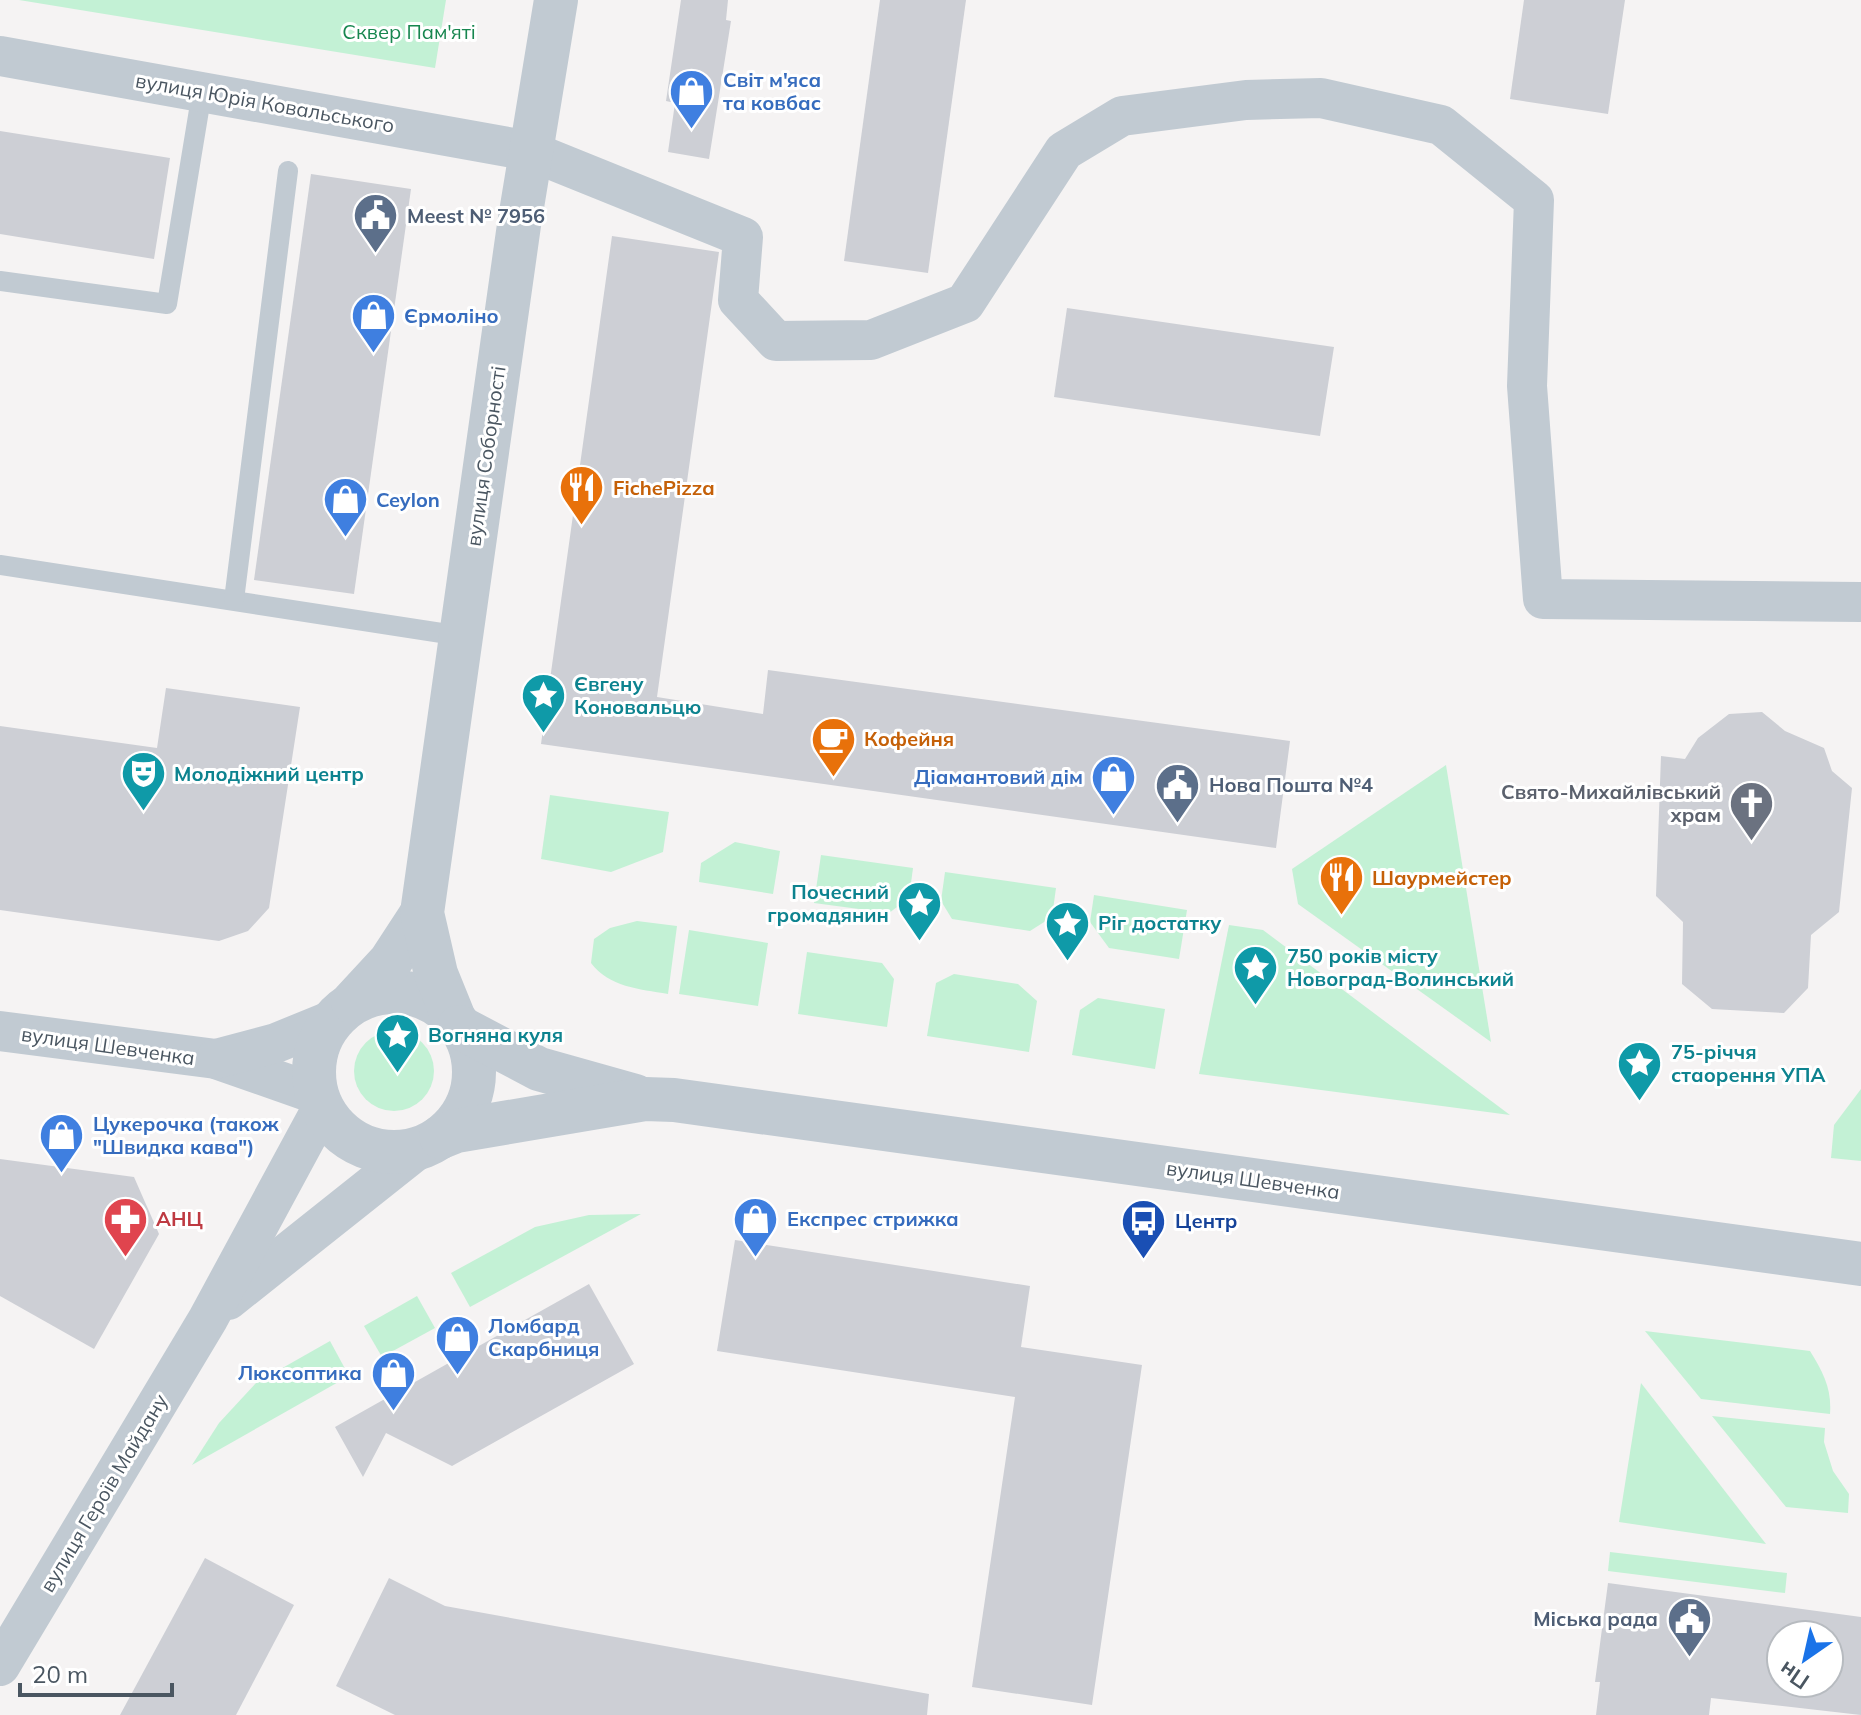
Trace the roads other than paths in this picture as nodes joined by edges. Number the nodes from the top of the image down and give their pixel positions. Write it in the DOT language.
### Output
graph roads {
  1 [pos="556,0"];
  2 [pos="0,56"];
  3 [pos="202,92"];
  4 [pos="530,151"];
  5 [pos="288,171"];
  6 [pos="0,281"];
  7 [pos="0,565"];
  8 [pos="234,600"];
  9 [pos="1861,602"];
  10 [pos="461,636"];
  11 [pos="422,913"];
  12 [pos="342,1012"];
  13 [pos="456,1022"];
  14 [pos="0,1031"];
  15 [pos="216,1059"];
  16 [pos="645,1099"];
  17 [pos="318,1102"];
  18 [pos="429,1143"];
  19 [pos="1861,1264"];
  20 [pos="208,1319"];
  21 [pos="0,1666"];
  1 -- 4 [label="street, вулиця Соборності"];
  2 -- 3 [label="street, вулиця Юрія Ковальського"];
  3 -- 4 [label="street, вулиця Юрія Ковальського"];
  3 -- 6 [label="lane"];
  4 -- 9 [label="street, вулиця Юрія Ковальського"];
  4 -- 10 [label="street, вулиця Соборності"];
  5 -- 8 [label="lane"];
  7 -- 8 [label="lane"];
  8 -- 10 [label="lane"];
  10 -- 11 [label="street, вулиця Соборності"];
  11 -- 12 [label="street, вулиця Соборності"];
  11 -- 13 [label="street, вулиця Соборності"];
  12 -- 13 [label="street"];
  12 -- 15 [label="street, вулиця Шевченка"];
  12 -- 17 [label="street"];
  13 -- 16 [label="street, вулиця Шевченка"];
  13 -- 18 [label="street"];
  14 -- 15 [label="street, вулиця Шевченка"];
  15 -- 17 [label="street, вулиця Шевченка"];
  16 -- 18 [label="street, вулиця Шевченка"];
  16 -- 19 [label="street, вулиця Шевченка"];
  17 -- 18 [label="street"];
  17 -- 20 [label="street, вулиця Героїв Майдану"];
  18 -- 20 [label="street, вулиця Героїв Майдану"];
  20 -- 21 [label="street, вулиця Героїв Майдану"];
}
